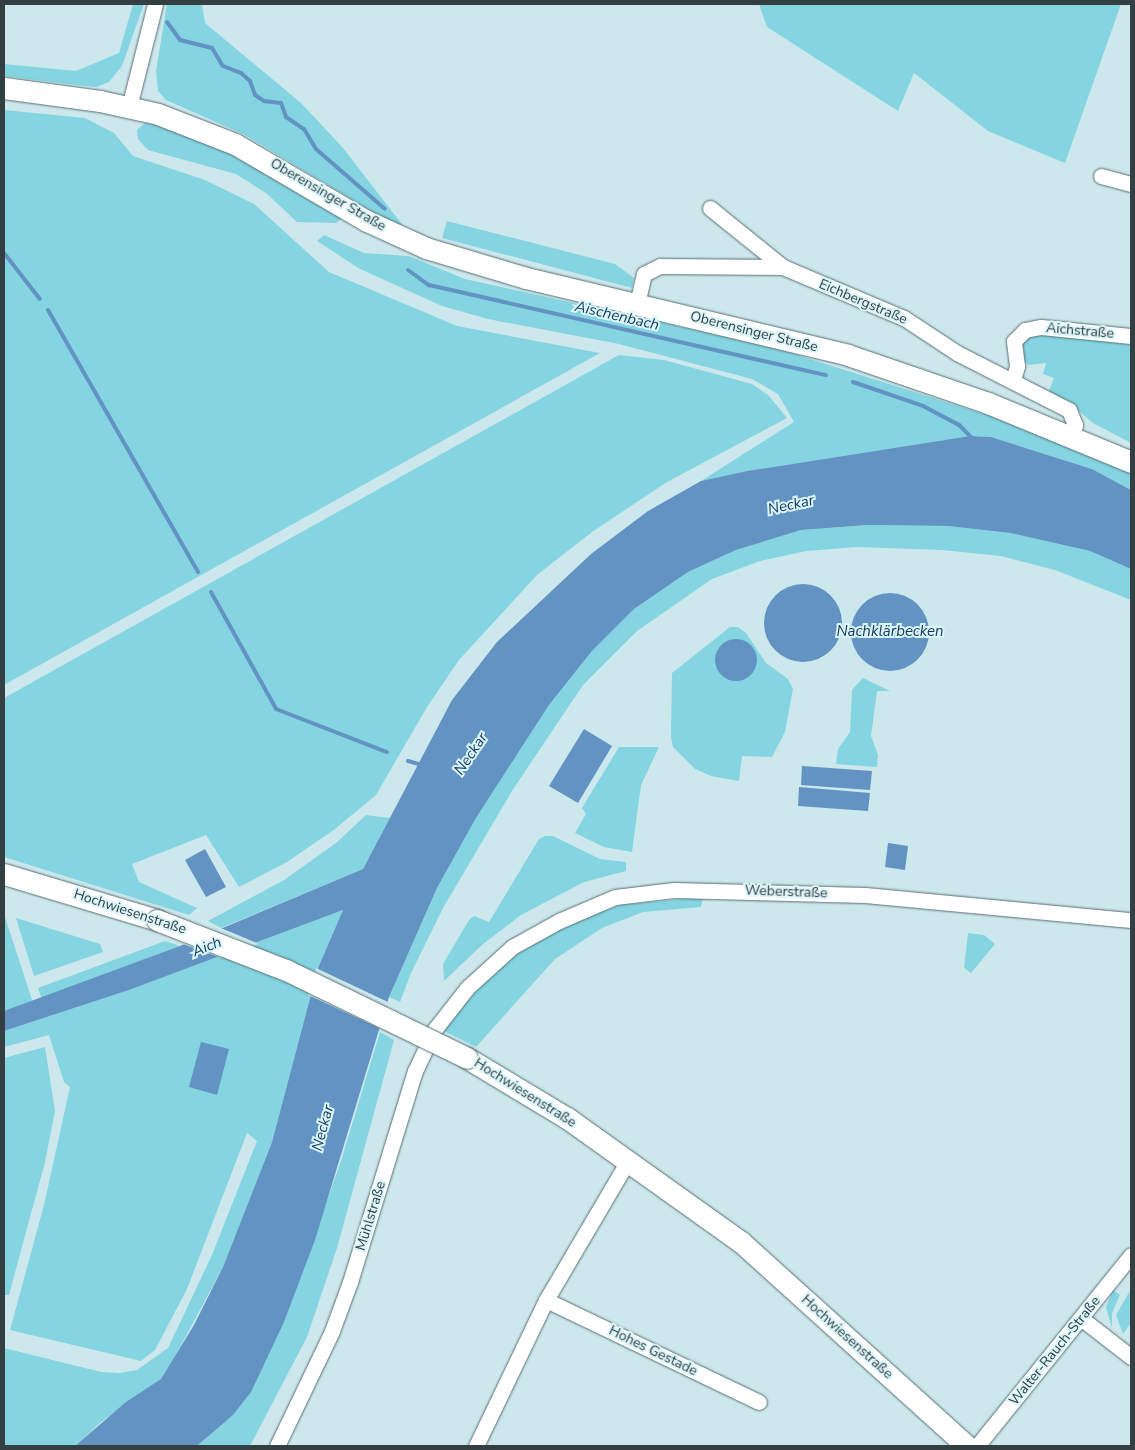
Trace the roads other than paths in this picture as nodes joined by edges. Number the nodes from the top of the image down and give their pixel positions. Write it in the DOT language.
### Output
graph roads {
  1 [pos="155,4"];
  2 [pos="6,89"];
  3 [pos="129,107"];
  4 [pos="1101,176"];
  5 [pos="1131,184"];
  6 [pos="710,208"];
  7 [pos="783,268"];
  8 [pos="637,304"];
  9 [pos="1131,336"];
  10 [pos="1013,380"];
  11 [pos="1072,435"];
  12 [pos="1131,462"];
  13 [pos="4,874"];
  14 [pos="1131,920"];
  15 [pos="467,988"];
  16 [pos="628,1160"];
  17 [pos="1131,1255"];
  18 [pos="546,1300"];
  19 [pos="1082,1319"];
  20 [pos="1131,1357"];
  21 [pos="759,1402"];
  22 [pos="277,1446"];
  23 [pos="476,1446"];
  24 [pos="967,1446"];
  25 [pos="977,1446"];
  1 -- 3 [label="street"];
  2 -- 3 [label="street, Oberensinger Straße"];
  3 -- 8 [label="street, Oberensinger Straße"];
  4 -- 5 [label="street"];
  6 -- 7 [label="street"];
  7 -- 8 [label="street, Eichbergstraße"];
  7 -- 10 [label="street, Eichbergstraße"];
  8 -- 11 [label="street, Oberensinger Straße"];
  9 -- 10 [label="street, Aichstraße"];
  10 -- 11 [label="street, Eichbergstraße"];
  11 -- 12 [label="street, Oberensinger Straße"];
  13 -- 16 [label="street, Hochwiesenstraße, bridge"];
  14 -- 15 [label="street, Weberstraße"];
  15 -- 22 [label="street, Mühlstraße"];
  16 -- 18 [label="street"];
  16 -- 24 [label="street, Hochwiesenstraße"];
  17 -- 19 [label="street, Walter-Rauch-Straße"];
  18 -- 21 [label="street, Hohes Gestade"];
  18 -- 23 [label="street"];
  19 -- 20 [label="street"];
  19 -- 25 [label="street, Walter-Rauch-Straße"];
}
